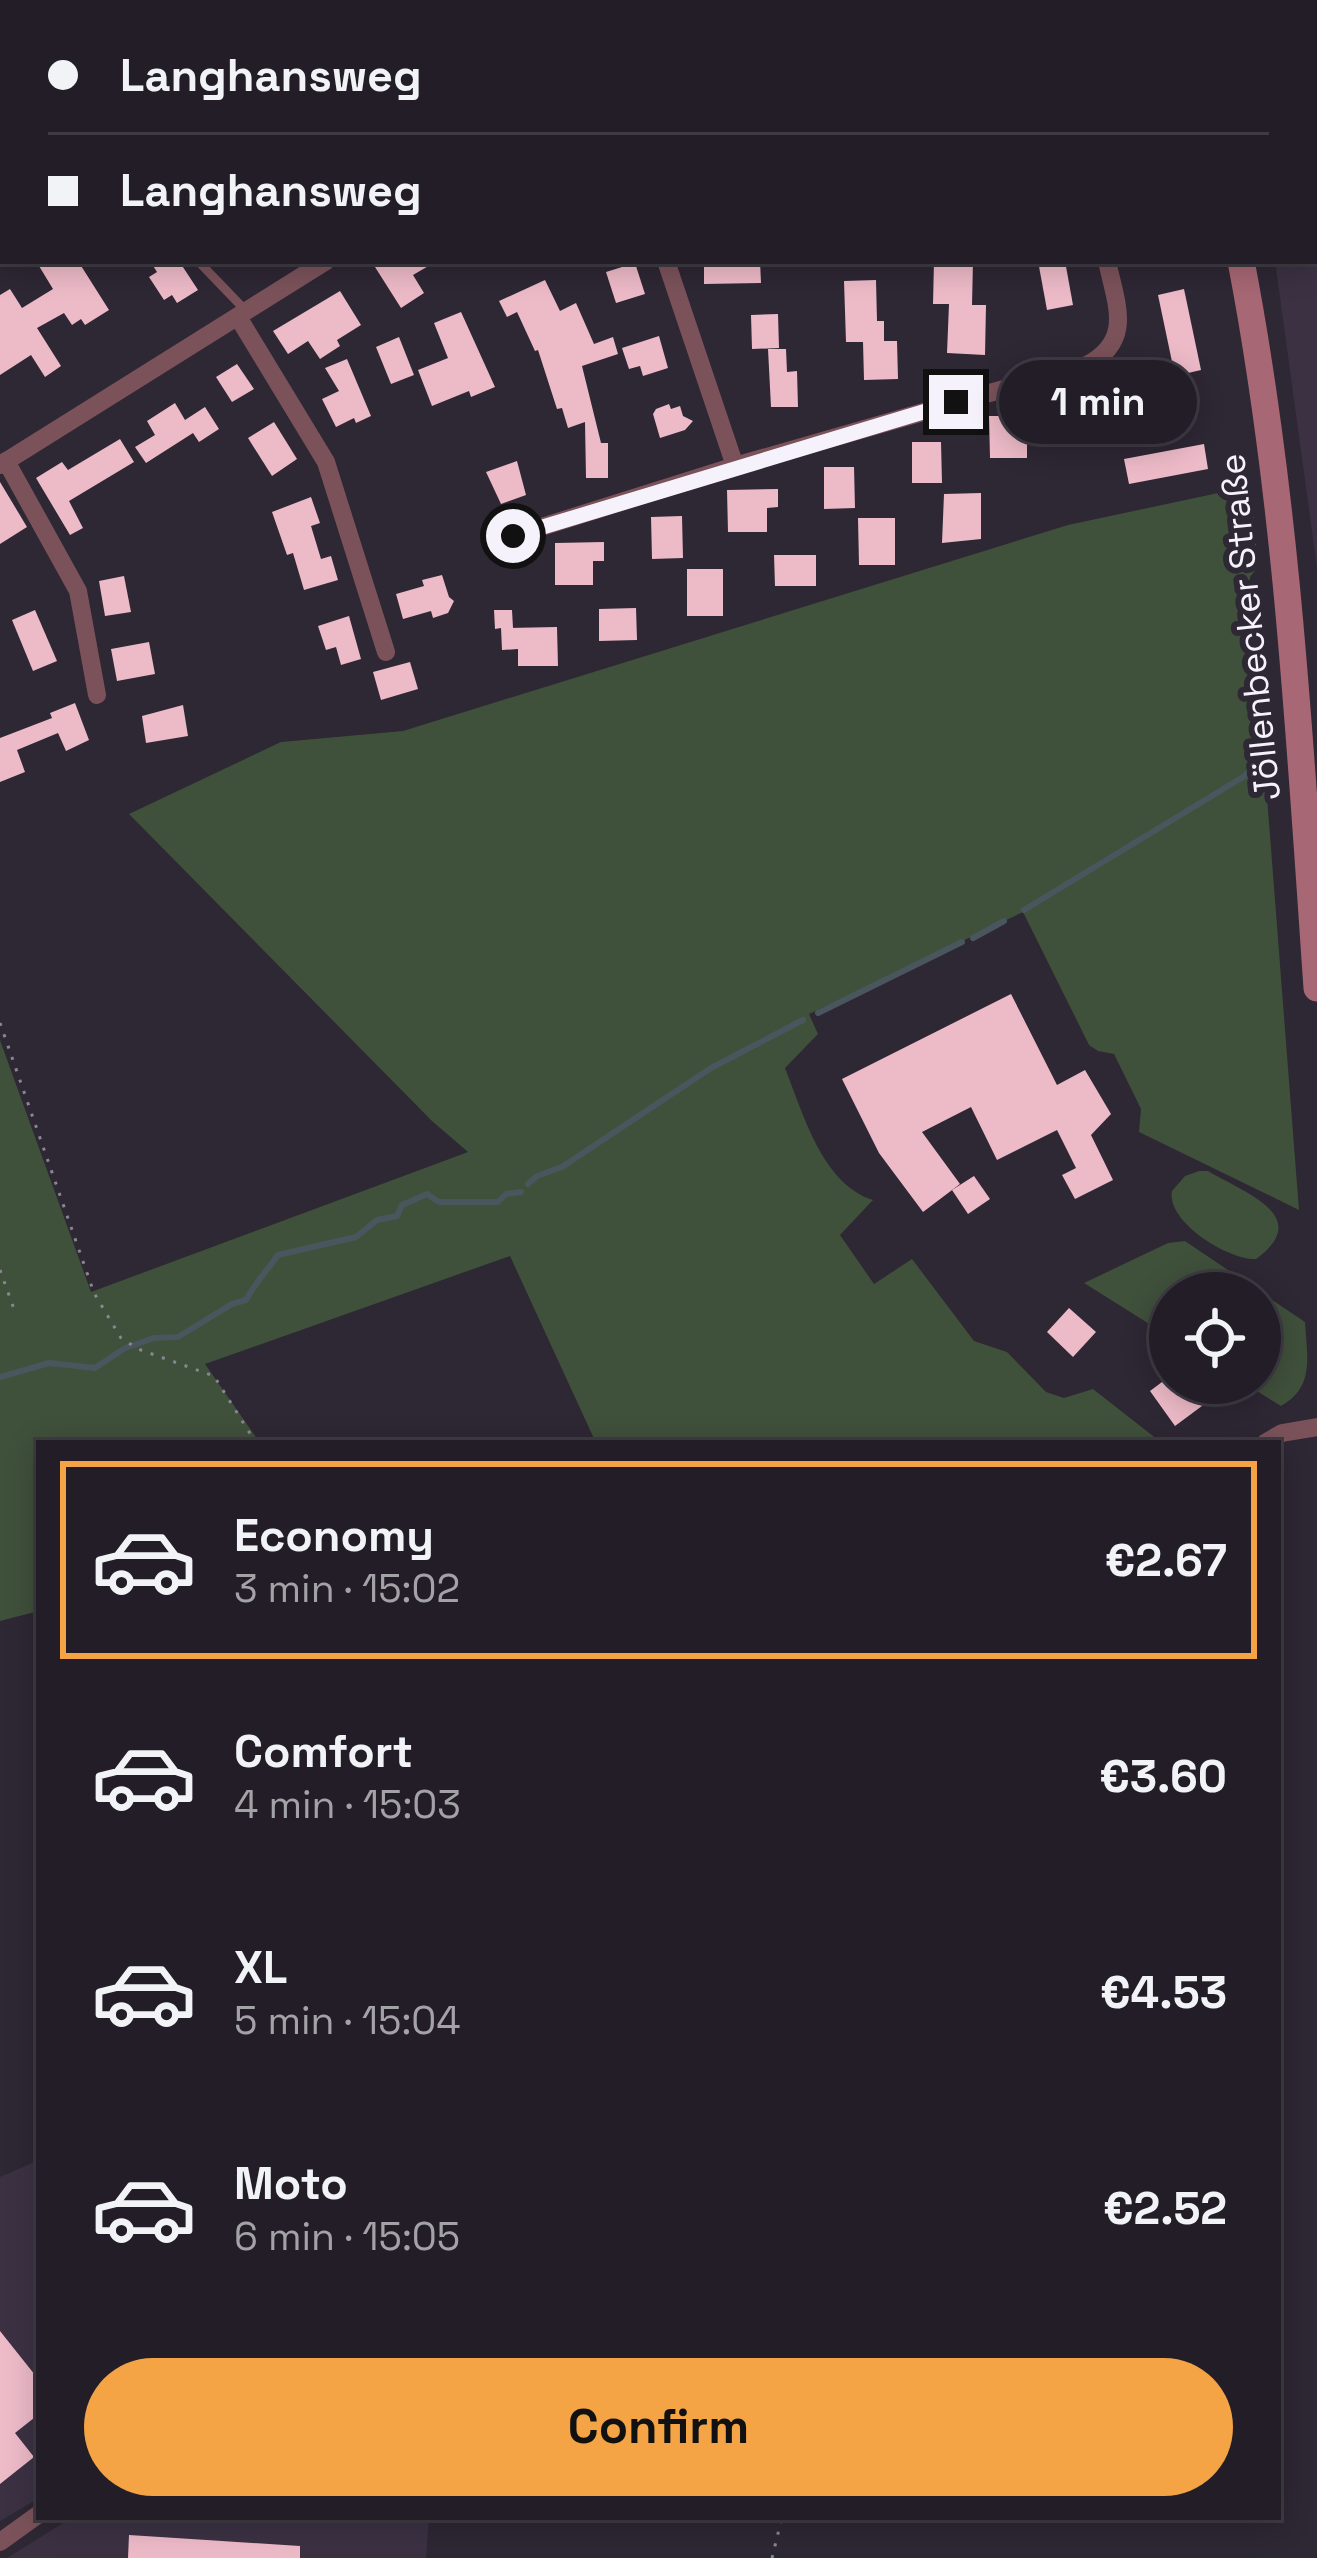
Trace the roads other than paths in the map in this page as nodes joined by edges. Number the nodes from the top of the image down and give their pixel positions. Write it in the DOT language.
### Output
graph roads {
  1 [pos="200,264"];
  2 [pos="321,264"];
  3 [pos="668,264"];
  4 [pos="1108,264"];
  5 [pos="1241,264"];
  6 [pos="242,315"];
  7 [pos="3,463"];
  8 [pos="735,466"];
  9 [pos="513,536"];
  10 [pos="386,652"];
  11 [pos="98,695"];
  12 [pos="1317,988"];
  13 [pos="1317,1427"];
  14 [pos="1270,1440"];
  15 [pos="36,2516"];
  16 [pos="0,2542"];
  1 -- 6 [label="lane"];
  2 -- 6 [label="street"];
  3 -- 8 [label="street"];
  4 -- 8 [label="street"];
  5 -- 12 [label="main road, Jöllenbecker Straße"];
  6 -- 7 [label="street"];
  6 -- 10 [label="street"];
  7 -- 11 [label="street"];
  8 -- 9 [label="street"];
  13 -- 14 [label="street"];
  15 -- 16 [label="street"];
}
